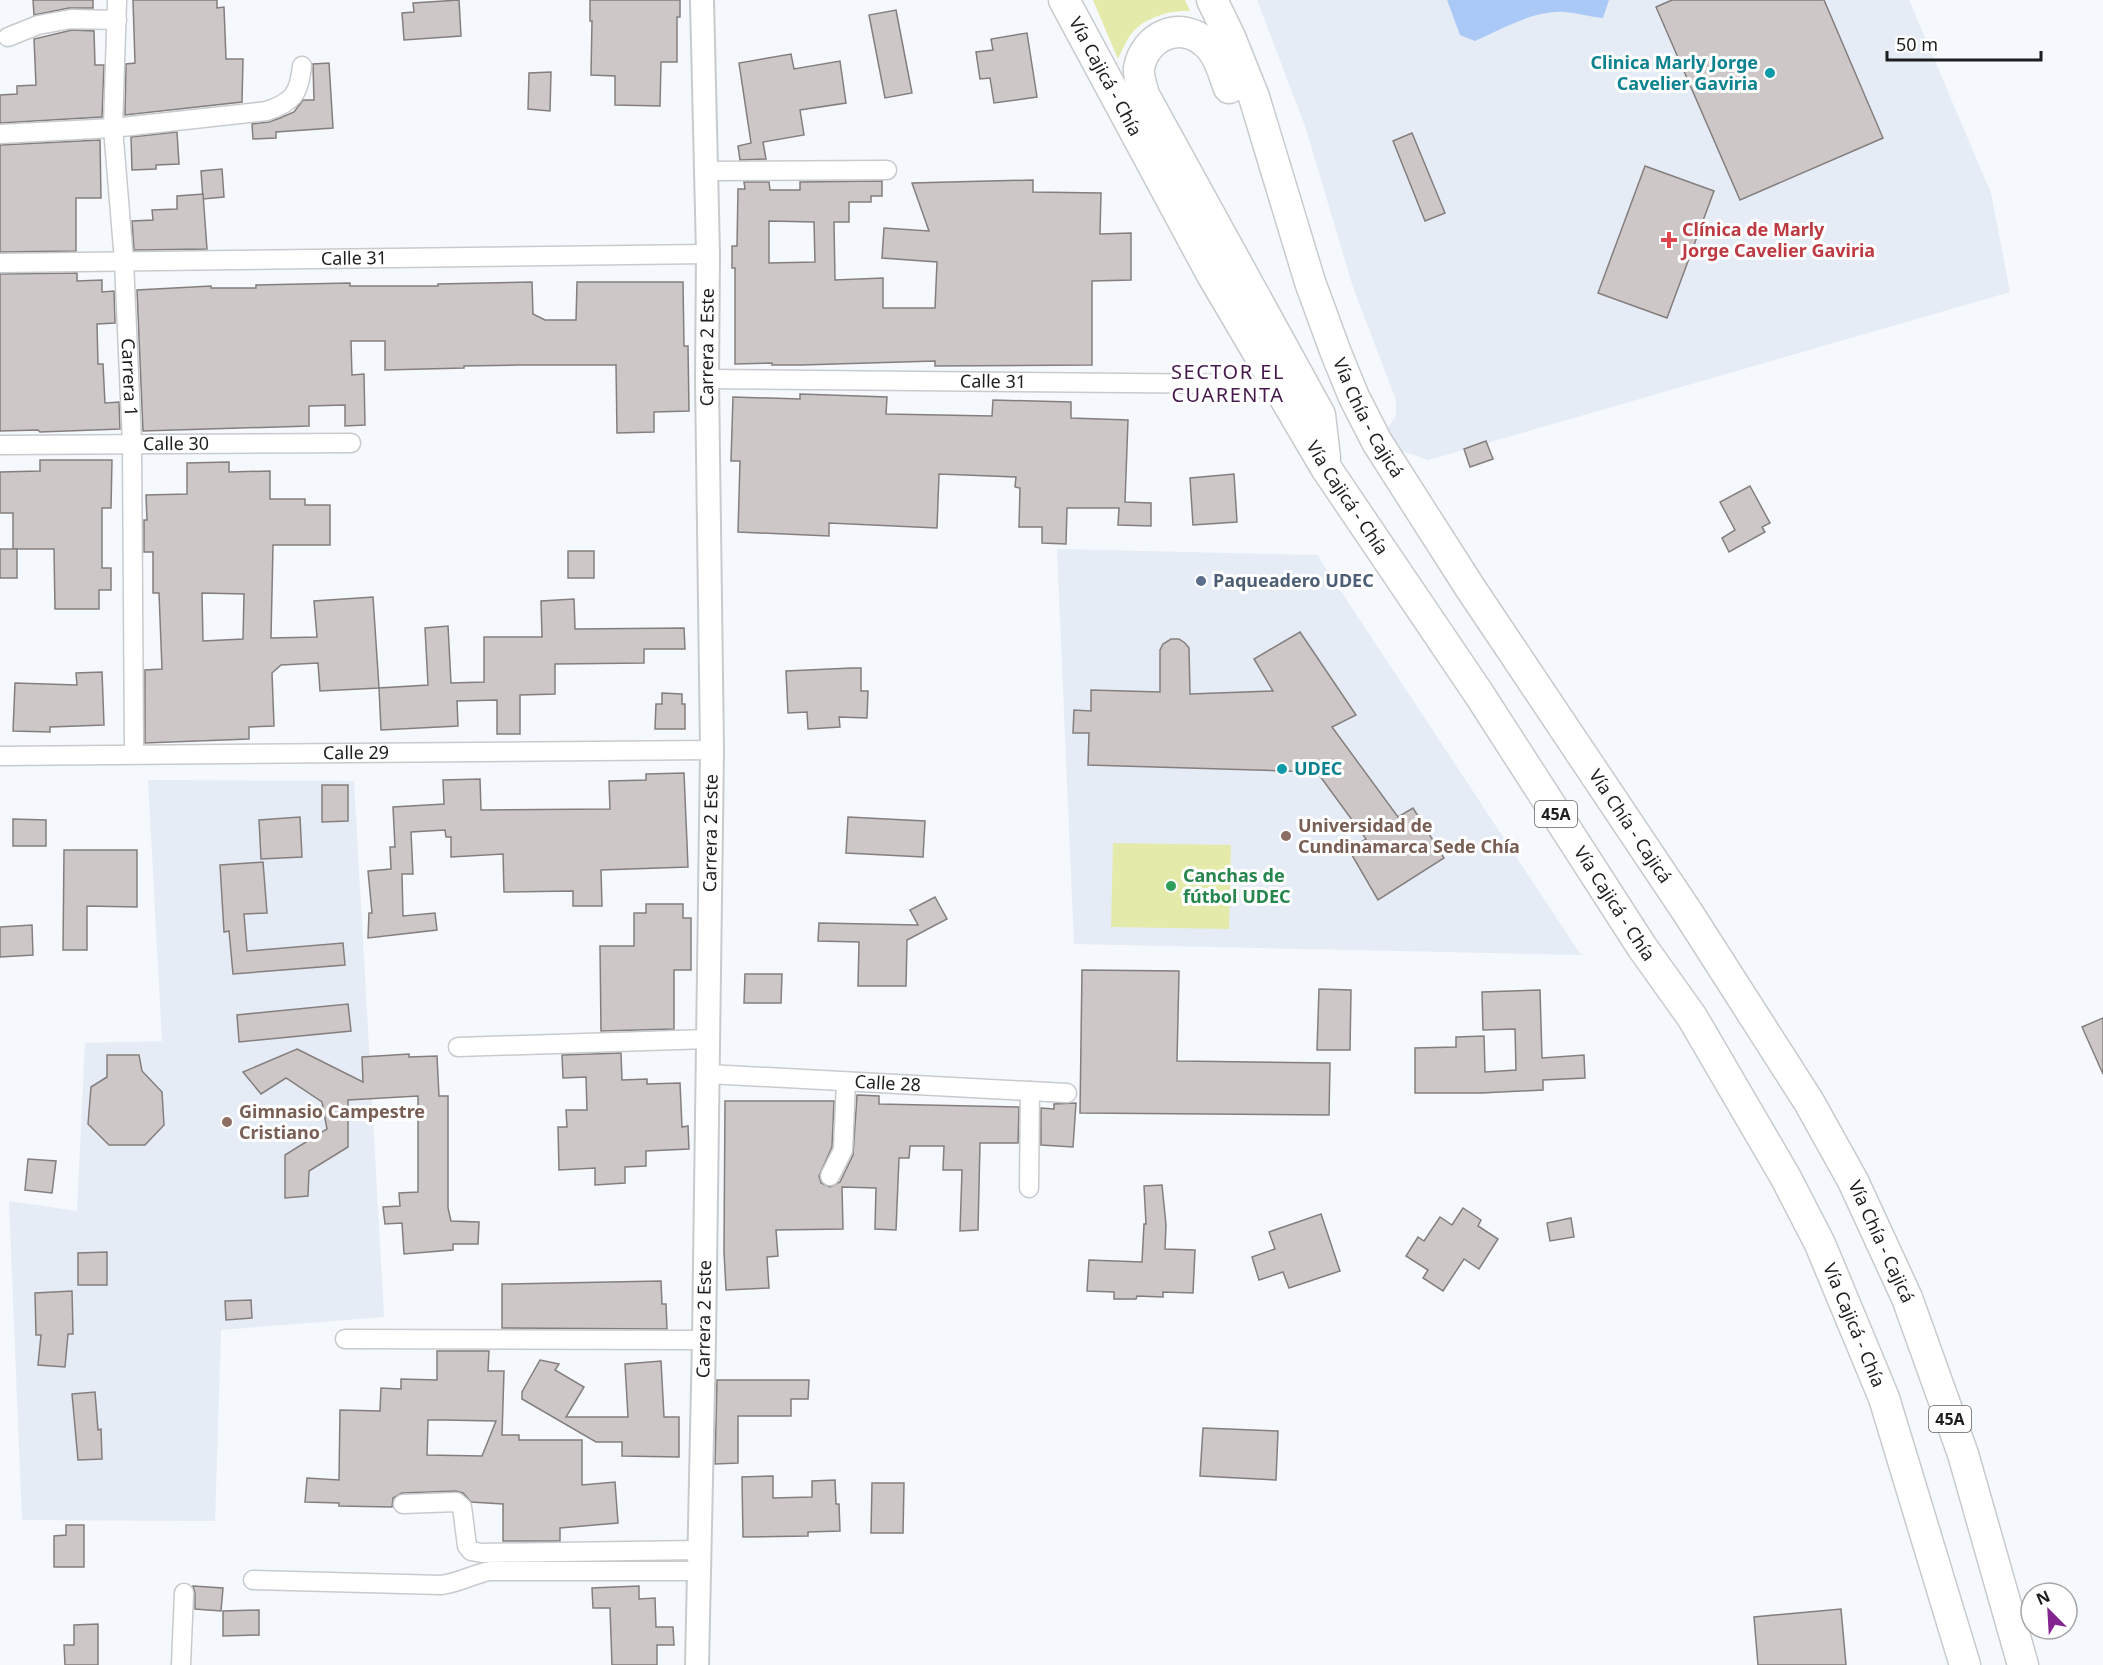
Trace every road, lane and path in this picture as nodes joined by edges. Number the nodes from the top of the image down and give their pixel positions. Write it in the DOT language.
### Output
graph roads {
  1 [pos="117,0"];
  2 [pos="702,0"];
  3 [pos="1064,0"];
  4 [pos="1212,0"];
  5 [pos="117,20"];
  6 [pos="8,36"];
  7 [pos="302,66"];
  8 [pos="113,128"];
  9 [pos="0,134"];
  10 [pos="887,170"];
  11 [pos="706,171"];
  12 [pos="1277,172"];
  13 [pos="708,254"];
  14 [pos="124,261"];
  15 [pos="0,263"];
  16 [pos="707,379"];
  17 [pos="1279,391"];
  18 [pos="132,443"];
  19 [pos="351,443"];
  20 [pos="0,445"];
  21 [pos="1326,468"];
  22 [pos="712,750"];
  23 [pos="134,754"];
  24 [pos="0,756"];
  25 [pos="708,1039"];
  26 [pos="458,1047"];
  27 [pos="708,1074"];
  28 [pos="846,1082"];
  29 [pos="1030,1091"];
  30 [pos="1067,1093"];
  31 [pos="830,1176"];
  32 [pos="1029,1188"];
  33 [pos="345,1340"];
  34 [pos="704,1340"];
  35 [pos="403,1504"];
  36 [pos="699,1561"];
  37 [pos="253,1580"];
  38 [pos="184,1593"];
  39 [pos="181,1665"];
  40 [pos="697,1665"];
  41 [pos="1965,1665"];
  42 [pos="2023,1665"];
  1 -- 5 [label="street, Carrera 1"];
  2 -- 11 [label="street, Carrera 2 Este"];
  3 -- 17 [label="highway, Vía Cajicá - Chía / 45A"];
  4 -- 12 [label="highway, Vía Chía - Cajicá / 45A"];
  5 -- 6 [label="street"];
  5 -- 8 [label="street, Carrera 1"];
  7 -- 8 [label="street"];
  8 -- 9 [label="street"];
  8 -- 14 [label="street, Carrera 1"];
  10 -- 11 [label="street"];
  11 -- 13 [label="street, Carrera 2 Este"];
  12 -- 21 [label="highway"];
  12 -- 42 [label="highway, Vía Chía - Cajicá / 45A"];
  13 -- 14 [label="street, Calle 31"];
  13 -- 16 [label="street, Carrera 2 Este"];
  14 -- 15 [label="street, Calle 31"];
  14 -- 18 [label="street, Carrera 1"];
  16 -- 17 [label="street, Calle 31"];
  16 -- 22 [label="street, Carrera 2 Este"];
  17 -- 21 [label="highway, Vía Cajicá - Chía / 45A"];
  18 -- 19 [label="street, Calle 30"];
  18 -- 20 [label="street, Calle 30"];
  18 -- 23 [label="street, Carrera 1"];
  21 -- 41 [label="highway, Vía Cajicá - Chía / 45A"];
  22 -- 23 [label="street, Calle 29"];
  22 -- 25 [label="street, Carrera 2 Este"];
  23 -- 24 [label="street, Calle 29"];
  25 -- 26 [label="street"];
  25 -- 27 [label="street, Carrera 2 Este"];
  27 -- 28 [label="street, Calle 28"];
  27 -- 34 [label="street, Carrera 2 Este"];
  28 -- 29 [label="street, Calle 28"];
  28 -- 31 [label="street"];
  29 -- 30 [label="street, Calle 28"];
  29 -- 32 [label="street"];
  33 -- 34 [label="street"];
  34 -- 36 [label="street, Carrera 2 Este"];
  35 -- 36 [label="street"];
  36 -- 37 [label="street"];
  36 -- 40 [label="street, Carrera 2 Este"];
  38 -- 39 [label="street"];
}
